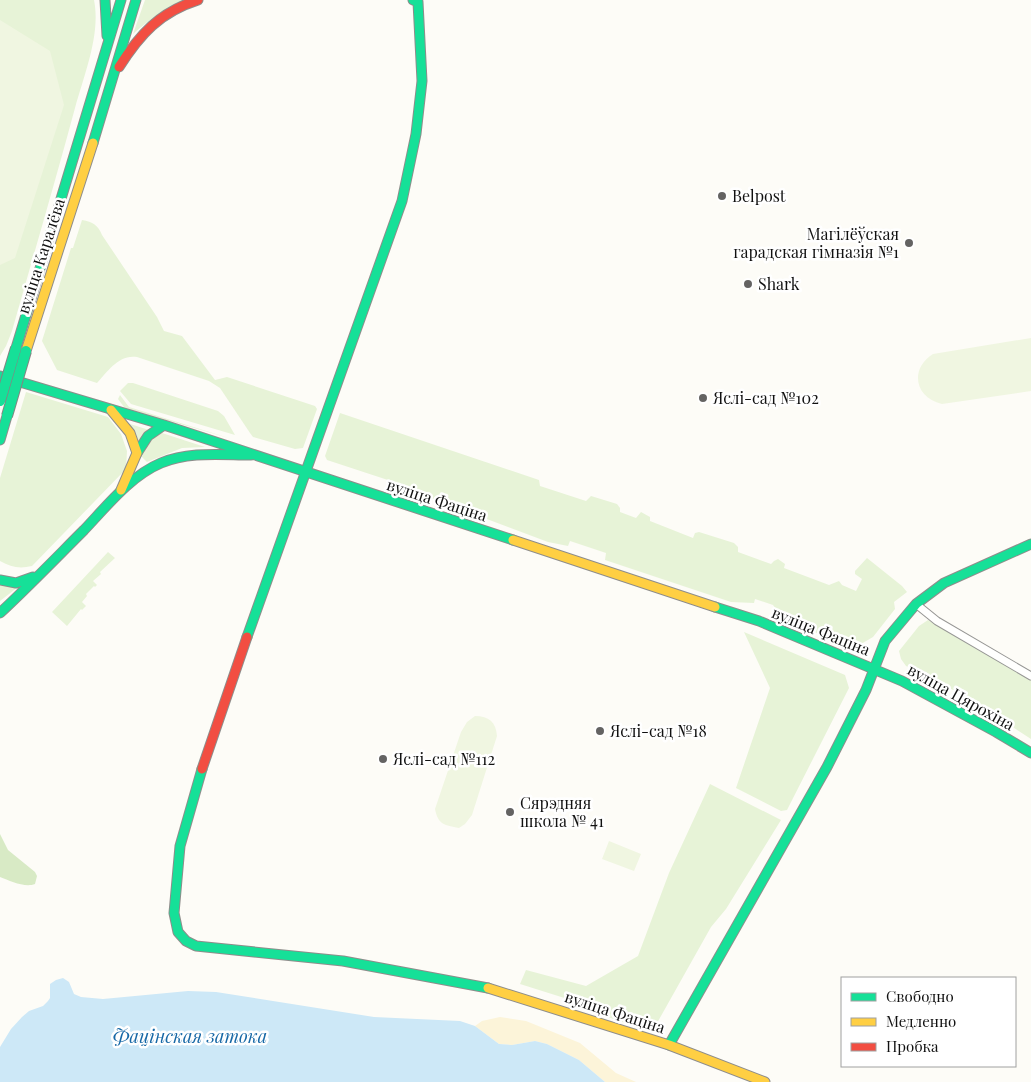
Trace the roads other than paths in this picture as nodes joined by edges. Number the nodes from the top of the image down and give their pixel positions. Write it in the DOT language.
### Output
graph roads {
  1 [pos="105,0"];
  2 [pos="121,0"];
  3 [pos="136,0"];
  4 [pos="198,0"];
  5 [pos="413,0"];
  6 [pos="105,55"];
  7 [pos="111,81"];
  8 [pos="0,376"];
  9 [pos="0,401"];
  10 [pos="111,410"];
  11 [pos="164,425"];
  12 [pos="0,440"];
  13 [pos="137,452"];
  14 [pos="251,455"];
  15 [pos="305,472"];
  16 [pos="118,494"];
  17 [pos="1031,544"];
  18 [pos="42,573"];
  19 [pos="0,580"];
  20 [pos="916,604"];
  21 [pos="0,613"];
  22 [pos="875,669"];
  23 [pos="1031,676"];
  24 [pos="1031,753"];
  25 [pos="669,1045"];
  26 [pos="765,1082"];
  1 -- 6 [label="main road"];
  2 -- 6 [label="main road"];
  3 -- 7 [label="main road"];
  4 -- 7 [label="main road"];
  5 -- 15 [label="main road"];
  6 -- 9 [label="main road, вуліца Каралёва, bridge"];
  7 -- 12 [label="main road, вуліца Каралёва, bridge"];
  8 -- 10 [label="main road, вуліца Фаціна"];
  10 -- 11 [label="main road, вуліца Фаціна"];
  10 -- 13 [label="main road"];
  11 -- 13 [label="main road"];
  11 -- 14 [label="main road, вуліца Фаціна"];
  13 -- 16 [label="main road"];
  14 -- 15 [label="main road, вуліца Фаціна"];
  14 -- 16 [label="main road"];
  15 -- 22 [label="main road, вуліца Фаціна"];
  15 -- 25 [label="main road, вуліца Фаціна"];
  16 -- 18 [label="main road"];
  17 -- 20 [label="main road"];
  18 -- 19 [label="main road"];
  18 -- 21 [label="main road"];
  20 -- 22 [label="main road"];
  20 -- 23 [label="street"];
  22 -- 24 [label="main road, вуліца Цярохіна"];
  22 -- 25 [label="main road, вуліца Фаціна"];
  25 -- 26 [label="main road"];
}
